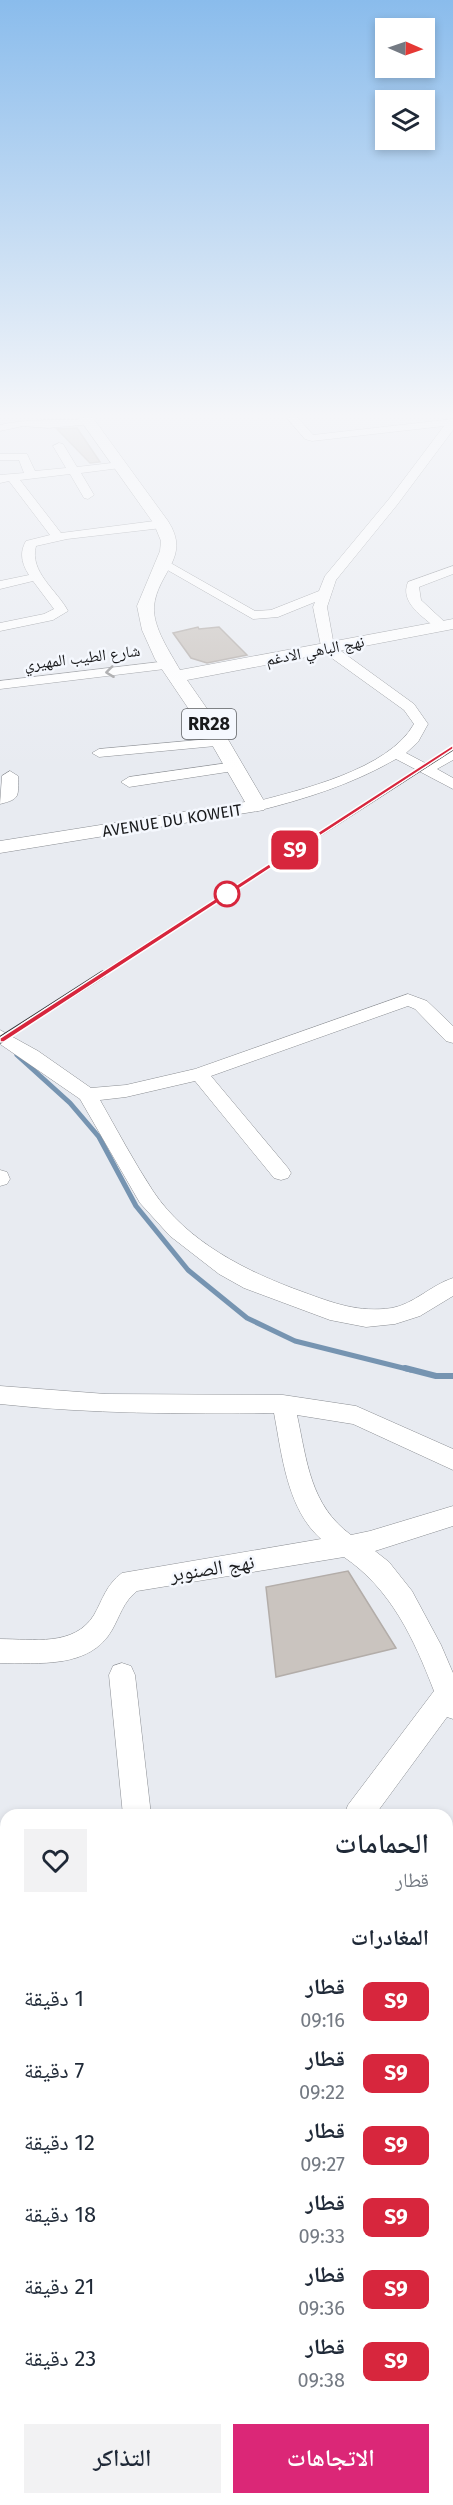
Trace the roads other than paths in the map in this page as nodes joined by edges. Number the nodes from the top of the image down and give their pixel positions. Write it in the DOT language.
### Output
graph roads {
  1 [pos="75,535"];
  2 [pos="167,535"];
  3 [pos="366,535"];
  4 [pos="58,537"];
  5 [pos="163,564"];
  6 [pos="453,570"];
  7 [pos="36,577"];
  8 [pos="0,585"];
  9 [pos="323,594"];
  10 [pos="447,625"];
  11 [pos="0,627"];
  12 [pos="327,648"];
  13 [pos="173,670"];
  14 [pos="0,685"];
  15 [pos="221,742"];
  16 [pos="99,753"];
  17 [pos="395,753"];
  18 [pos="453,754"];
  19 [pos="235,767"];
  20 [pos="426,769"];
  21 [pos="10,776"];
  22 [pos="129,782"];
  23 [pos="453,784"];
  24 [pos="0,799"];
  25 [pos="257,806"];
  26 [pos="0,847"];
  27 [pos="0,1036"];
  28 [pos="453,1037"];
  29 [pos="199,1074"];
  30 [pos="87,1095"];
  31 [pos="281,1173"];
  32 [pos="453,1286"];
  33 [pos="0,1395"];
  34 [pos="283,1404"];
  35 [pos="453,1460"];
  36 [pos="453,1516"];
  37 [pos="347,1546"];
  38 [pos="0,1651"];
  39 [pos="122,1675"];
  40 [pos="452,1698"];
  41 [pos="136,1809"];
  42 [pos="363,1809"];
  1 -- 4 [label="street"];
  2 -- 5 [label="main road, AVENUE DU KOWEIT / RR28"];
  3 -- 9 [label="street"];
  4 -- 7 [label="street"];
  5 -- 9 [label="street"];
  5 -- 13 [label="main road, AVENUE DU KOWEIT / RR28"];
  6 -- 10 [label="street"];
  7 -- 8 [label="street"];
  7 -- 11 [label="street"];
  9 -- 12 [label="street"];
  10 -- 12 [label="main road, نهج الباهي الادغم"];
  12 -- 13 [label="main road, نهج الباهي الادغم"];
  12 -- 17 [label="street"];
  13 -- 14 [label="street, شارع الطيب المهيري, one-way"];
  13 -- 15 [label="main road, AVENUE DU KOWEIT / RR28"];
  15 -- 16 [label="street"];
  15 -- 19 [label="main road, AVENUE DU KOWEIT / RR28"];
  17 -- 20 [label="street"];
  17 -- 25 [label="street"];
  18 -- 20 [label="street"];
  19 -- 22 [label="street"];
  19 -- 25 [label="main road, AVENUE DU KOWEIT / RR28"];
  20 -- 23 [label="street"];
  21 -- 24 [label="street"];
  25 -- 26 [label="main road, AVENUE DU KOWEIT"];
  27 -- 30 [label="street"];
  28 -- 29 [label="street"];
  29 -- 30 [label="street"];
  29 -- 31 [label="street"];
  30 -- 32 [label="street"];
  33 -- 34 [label="street"];
  34 -- 35 [label="street"];
  34 -- 37 [label="street"];
  36 -- 37 [label="street, نهج الصنوبر"];
  37 -- 38 [label="street, نهج الصنوبر"];
  37 -- 40 [label="street"];
  39 -- 41 [label="street"];
  40 -- 42 [label="street"];
}
